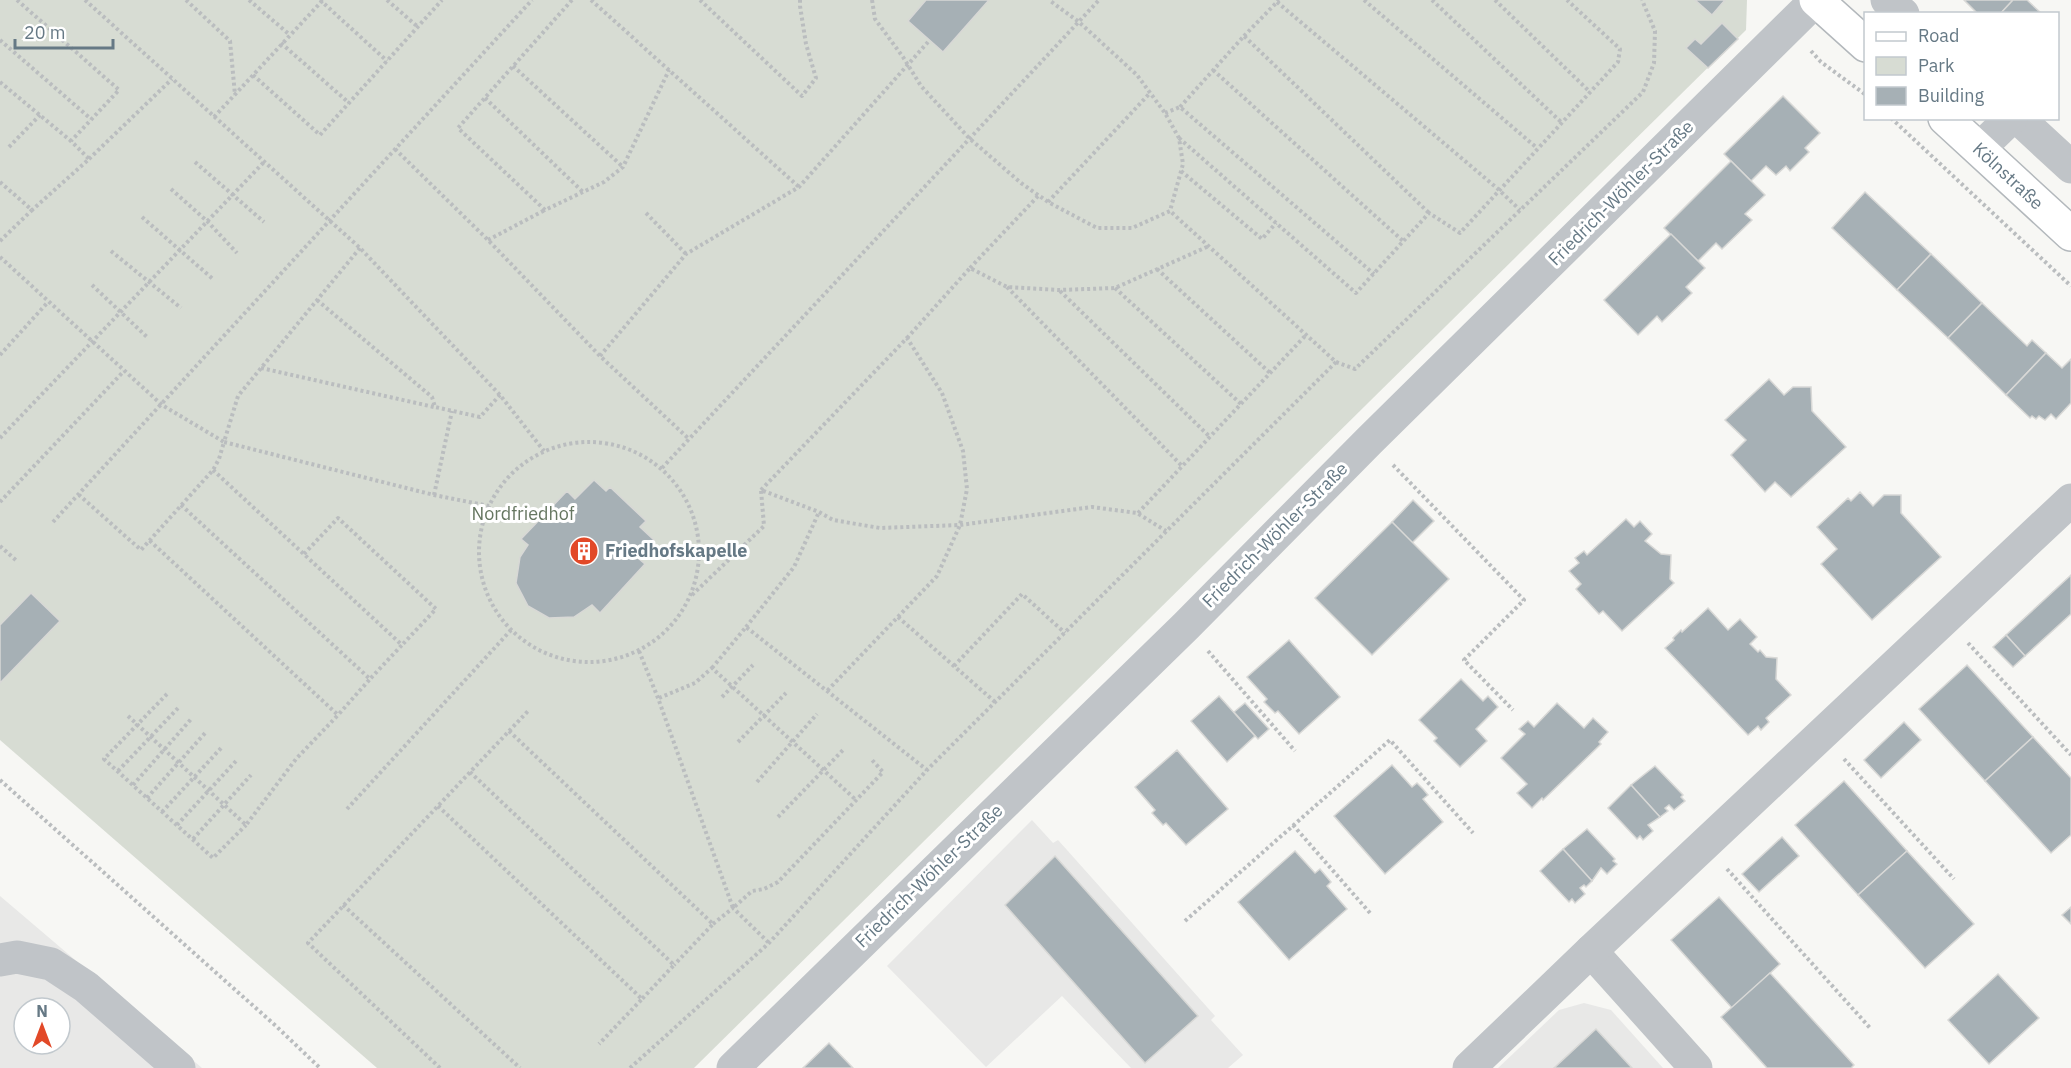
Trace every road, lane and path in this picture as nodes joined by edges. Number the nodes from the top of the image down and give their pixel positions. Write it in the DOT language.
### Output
graph roads {
  1 [pos="17,0"];
  2 [pos="85,0"];
  3 [pos="186,0"];
  4 [pos="249,0"];
  5 [pos="321,0"];
  6 [pos="387,0"];
  7 [pos="442,0"];
  8 [pos="532,0"];
  9 [pos="572,0"];
  10 [pos="591,0"];
  11 [pos="700,0"];
  12 [pos="801,0"];
  13 [pos="872,0"];
  14 [pos="1049,0"];
  15 [pos="1099,0"];
  16 [pos="1364,0"];
  17 [pos="1432,0"];
  18 [pos="1495,0"];
  19 [pos="1567,0"];
  20 [pos="1642,0"];
  21 [pos="1816,0"];
  22 [pos="1887,0"];
  23 [pos="1278,1"];
  24 [pos="1901,12"];
  25 [pos="1079,22"];
  26 [pos="418,27"];
  27 [pos="290,34"];
  28 [pos="1244,36"];
  29 [pos="0,40"];
  30 [pos="928,42"];
  31 [pos="281,43"];
  32 [pos="1864,43"];
  33 [pos="387,61"];
  34 [pos="907,64"];
  35 [pos="513,66"];
  36 [pos="669,70"];
  37 [pos="1213,70"];
  38 [pos="253,75"];
  39 [pos="172,78"];
  40 [pos="0,82"];
  41 [pos="1590,92"];
  42 [pos="1150,93"];
  43 [pos="235,95"];
  44 [pos="485,98"];
  45 [pos="349,103"];
  46 [pos="1180,107"];
  47 [pos="1165,113"];
  48 [pos="40,115"];
  49 [pos="214,117"];
  50 [pos="91,119"];
  51 [pos="1893,120"];
  52 [pos="1948,120"];
  53 [pos="2009,120"];
  54 [pos="2020,120"];
  55 [pos="1562,122"];
  56 [pos="969,138"];
  57 [pos="1179,138"];
  58 [pos="71,141"];
  59 [pos="9,147"];
  60 [pos="1537,148"];
  61 [pos="395,149"];
  62 [pos="1979,149"];
  63 [pos="89,159"];
  64 [pos="195,162"];
  65 [pos="264,162"];
  66 [pos="623,167"];
  67 [pos="2071,167"];
  68 [pos="1181,171"];
  69 [pos="0,182"];
  70 [pos="799,187"];
  71 [pos="171,189"];
  72 [pos="1498,189"];
  73 [pos="583,192"];
  74 [pos="233,194"];
  75 [pos="1039,195"];
  76 [pos="1048,202"];
  77 [pos="32,210"];
  78 [pos="545,210"];
  79 [pos="1520,210"];
  80 [pos="1170,211"];
  81 [pos="646,213"];
  82 [pos="1429,213"];
  83 [pos="142,218"];
  84 [pos="207,221"];
  85 [pos="329,221"];
  86 [pos="264,222"];
  87 [pos="1276,223"];
  88 [pos="2071,234"];
  89 [pos="488,240"];
  90 [pos="0,241"];
  91 [pos="1403,241"];
  92 [pos="1209,246"];
  93 [pos="360,248"];
  94 [pos="111,251"];
  95 [pos="179,251"];
  96 [pos="237,253"];
  97 [pos="686,254"];
  98 [pos="0,257"];
  99 [pos="970,268"];
  100 [pos="1157,269"];
  101 [pos="1374,274"];
  102 [pos="214,280"];
  103 [pos="148,283"];
  104 [pos="92,285"];
  105 [pos="2071,286"];
  106 [pos="1007,287"];
  107 [pos="1115,288"];
  108 [pos="1059,290"];
  109 [pos="317,300"];
  110 [pos="48,302"];
  111 [pos="181,308"];
  112 [pos="120,312"];
  113 [pos="1306,335"];
  114 [pos="147,337"];
  115 [pos="907,338"];
  116 [pos="92,343"];
  117 [pos="0,355"];
  118 [pos="600,356"];
  119 [pos="1336,362"];
  120 [pos="261,368"];
  121 [pos="124,371"];
  122 [pos="1270,373"];
  123 [pos="500,395"];
  124 [pos="1241,404"];
  125 [pos="162,405"];
  126 [pos="435,407"];
  127 [pos="452,411"];
  128 [pos="1210,437"];
  129 [pos="0,438"];
  130 [pos="689,439"];
  131 [pos="1369,441"];
  132 [pos="224,442"];
  133 [pos="544,451"];
  134 [pos="1182,466"];
  135 [pos="662,468"];
  136 [pos="213,470"];
  137 [pos="761,490"];
  138 [pos="79,495"];
  139 [pos="434,495"];
  140 [pos="2071,500"];
  141 [pos="0,502"];
  142 [pos="181,505"];
  143 [pos="489,506"];
  144 [pos="819,512"];
  145 [pos="1137,513"];
  146 [pos="53,522"];
  147 [pos="960,525"];
  148 [pos="1166,531"];
  149 [pos="149,540"];
  150 [pos="0,546"];
  151 [pos="304,554"];
  152 [pos="17,561"];
  153 [pos="690,597"];
  154 [pos="898,617"];
  155 [pos="1945,618"];
  156 [pos="1186,626"];
  157 [pos="746,627"];
  158 [pos="511,630"];
  159 [pos="1065,633"];
  160 [pos="402,645"];
  161 [pos="639,651"];
  162 [pos="753,665"];
  163 [pos="954,666"];
  164 [pos="712,668"];
  165 [pos="370,679"];
  166 [pos="732,686"];
  167 [pos="827,691"];
  168 [pos="786,693"];
  169 [pos="167,694"];
  170 [pos="722,697"];
  171 [pos="658,698"];
  172 [pos="996,702"];
  173 [pos="180,706"];
  174 [pos="529,710"];
  175 [pos="1513,710"];
  176 [pos="818,714"];
  177 [pos="338,715"];
  178 [pos="128,716"];
  179 [pos="764,716"];
  180 [pos="192,718"];
  181 [pos="138,725"];
  182 [pos="509,731"];
  183 [pos="206,732"];
  184 [pos="1821,734"];
  185 [pos="150,737"];
  186 [pos="738,742"];
  187 [pos="793,743"];
  188 [pos="222,747"];
  189 [pos="164,749"];
  190 [pos="844,749"];
  191 [pos="1295,751"];
  192 [pos="2071,755"];
  193 [pos="872,760"];
  194 [pos="236,761"];
  195 [pos="178,762"];
  196 [pos="824,770"];
  197 [pos="927,770"];
  198 [pos="118,771"];
  199 [pos="470,772"];
  200 [pos="251,775"];
  201 [pos="194,777"];
  202 [pos="0,780"];
  203 [pos="757,782"];
  204 [pos="133,785"];
  205 [pos="209,790"];
  206 [pos="147,798"];
  207 [pos="856,800"];
  208 [pos="224,805"];
  209 [pos="438,806"];
  210 [pos="347,809"];
  211 [pos="162,812"];
  212 [pos="778,817"];
  213 [pos="177,825"];
  214 [pos="246,825"];
  215 [pos="1293,825"];
  216 [pos="1473,833"];
  217 [pos="193,839"];
  218 [pos="1705,844"];
  219 [pos="1954,879"];
  220 [pos="343,904"];
  221 [pos="733,908"];
  222 [pos="1370,913"];
  223 [pos="1185,921"];
  224 [pos="713,924"];
  225 [pos="769,942"];
  226 [pos="1591,951"];
  227 [pos="0,960"];
  228 [pos="674,965"];
  229 [pos="642,999"];
  230 [pos="1871,1029"];
  231 [pos="599,1044"];
  232 [pos="179,1068"];
  233 [pos="320,1068"];
  234 [pos="440,1068"];
  235 [pos="520,1068"];
  236 [pos="630,1068"];
  237 [pos="733,1068"];
  238 [pos="1469,1068"];
  239 [pos="1696,1068"];
  1 -- 50 [label="path"];
  2 -- 39 [label="path"];
  3 -- 43 [label="path"];
  4 -- 27 [label="path"];
  5 -- 27 [label="path"];
  5 -- 33 [label="path"];
  6 -- 26 [label="path"];
  7 -- 26 [label="path"];
  8 -- 61 [label="path"];
  9 -- 35 [label="path"];
  10 -- 36 [label="path"];
  11 -- 12 [label="path"];
  13 -- 34 [label="path"];
  14 -- 25 [label="path"];
  15 -- 25 [label="path"];
  16 -- 60 [label="path"];
  17 -- 55 [label="path"];
  18 -- 41 [label="path"];
  19 -- 41 [label="path"];
  20 -- 79 [label="path"];
  21 -- 32 [label="main road"];
  21 -- 131 [label="street, Friedrich-Wöhler-Straße"];
  22 -- 24 [label="street"];
  23 -- 28 [label="path"];
  23 -- 72 [label="path"];
  25 -- 42 [label="path"];
  25 -- 56 [label="path"];
  26 -- 33 [label="path"];
  27 -- 31 [label="path"];
  28 -- 37 [label="path"];
  28 -- 82 [label="path"];
  29 -- 50 [label="path"];
  30 -- 34 [label="path"];
  31 -- 38 [label="path"];
  31 -- 45 [label="path"];
  33 -- 45 [label="path"];
  34 -- 56 [label="path"];
  34 -- 70 [label="path"];
  35 -- 44 [label="path"];
  35 -- 66 [label="path"];
  36 -- 66 [label="path"];
  36 -- 70 [label="path"];
  37 -- 46 [label="path"];
  37 -- 91 [label="path"];
  38 -- 43 [label="path"];
  38 -- 45 [label="path"];
  39 -- 49 [label="path"];
  39 -- 63 [label="path"];
  40 -- 48 [label="path"];
  41 -- 55 [label="path"];
  42 -- 47 [label="path"];
  42 -- 76 [label="path"];
  43 -- 49 [label="path"];
  44 -- 73 [label="path"];
  44 -- 78 [label="path"];
  46 -- 47 [label="path"];
  46 -- 101 [label="path"];
  47 -- 57 [label="path"];
  48 -- 58 [label="path"];
  48 -- 59 [label="path"];
  49 -- 65 [label="path"];
  50 -- 58 [label="path"];
  51 -- 105 [label="path"];
  52 -- 62 [label="main road, Kölnstraße"];
  53 -- 62 [label="street"];
  54 -- 67 [label="street"];
  55 -- 60 [label="path"];
  56 -- 75 [label="path"];
  56 -- 130 [label="path"];
  57 -- 68 [label="path"];
  57 -- 87 [label="path"];
  58 -- 63 [label="path"];
  60 -- 72 [label="path"];
  61 -- 85 [label="path"];
  61 -- 89 [label="path"];
  62 -- 88 [label="main road, Kölnstraße"];
  63 -- 77 [label="path"];
  64 -- 74 [label="path"];
  65 -- 74 [label="path"];
  65 -- 85 [label="path"];
  66 -- 73 [label="path"];
  68 -- 80 [label="path"];
  68 -- 87 [label="path"];
  69 -- 77 [label="path"];
  70 -- 97 [label="path"];
  71 -- 84 [label="path"];
  72 -- 79 [label="path"];
  72 -- 82 [label="path"];
  73 -- 78 [label="path"];
  74 -- 84 [label="path"];
  74 -- 86 [label="path"];
  75 -- 76 [label="path"];
  75 -- 99 [label="path"];
  76 -- 80 [label="path"];
  77 -- 90 [label="path"];
  78 -- 89 [label="path"];
  79 -- 119 [label="path"];
  80 -- 92 [label="path"];
  81 -- 97 [label="path"];
  82 -- 91 [label="path"];
  83 -- 95 [label="path"];
  84 -- 95 [label="path"];
  84 -- 96 [label="path"];
  85 -- 93 [label="path"];
  85 -- 125 [label="path"];
  87 -- 101 [label="path"];
  89 -- 118 [label="path"];
  91 -- 101 [label="path"];
  92 -- 100 [label="path"];
  92 -- 113 [label="path"];
  93 -- 109 [label="path"];
  93 -- 123 [label="path"];
  94 -- 103 [label="path"];
  95 -- 102 [label="path"];
  95 -- 103 [label="path"];
  97 -- 118 [label="path"];
  98 -- 110 [label="path"];
  99 -- 106 [label="path"];
  99 -- 115 [label="path"];
  100 -- 107 [label="path"];
  100 -- 122 [label="path"];
  103 -- 111 [label="path"];
  103 -- 112 [label="path"];
  104 -- 112 [label="path"];
  106 -- 108 [label="path"];
  106 -- 134 [label="path"];
  107 -- 108 [label="path"];
  107 -- 124 [label="path"];
  108 -- 128 [label="path"];
  109 -- 120 [label="path"];
  109 -- 126 [label="path"];
  110 -- 116 [label="path"];
  110 -- 117 [label="path"];
  112 -- 114 [label="path"];
  112 -- 116 [label="path"];
  113 -- 119 [label="path"];
  113 -- 122 [label="path"];
  115 -- 137 [label="path"];
  115 -- 147 [label="path"];
  116 -- 121 [label="path"];
  116 -- 129 [label="path"];
  118 -- 130 [label="path"];
  119 -- 148 [label="path"];
  120 -- 126 [label="path"];
  120 -- 132 [label="path"];
  121 -- 125 [label="path"];
  121 -- 141 [label="path"];
  122 -- 124 [label="path"];
  123 -- 127 [label="path"];
  123 -- 133 [label="path"];
  124 -- 128 [label="path"];
  125 -- 132 [label="path"];
  125 -- 138 [label="path"];
  126 -- 127 [label="path"];
  127 -- 139 [label="path"];
  128 -- 134 [label="path"];
  130 -- 135 [label="path"];
  131 -- 156 [label="street, Friedrich-Wöhler-Straße"];
  131 -- 175 [label="path"];
  132 -- 136 [label="path"];
  132 -- 139 [label="path"];
  133 -- 135 [label="path"];
  133 -- 143 [label="path"];
  134 -- 145 [label="path"];
  135 -- 153 [label="path"];
  136 -- 142 [label="path"];
  136 -- 151 [label="path"];
  137 -- 144 [label="path"];
  137 -- 153 [label="path"];
  138 -- 146 [label="path"];
  138 -- 149 [label="path"];
  139 -- 143 [label="path"];
  140 -- 155 [label="street"];
  142 -- 149 [label="path"];
  142 -- 165 [label="path"];
  143 -- 158 [label="path"];
  144 -- 147 [label="path"];
  144 -- 157 [label="path"];
  145 -- 147 [label="path"];
  145 -- 148 [label="path"];
  147 -- 154 [label="path"];
  148 -- 159 [label="path"];
  149 -- 177 [label="path"];
  150 -- 152 [label="path"];
  151 -- 160 [label="path"];
  151 -- 160 [label="path"];
  153 -- 161 [label="path"];
  154 -- 163 [label="path"];
  154 -- 167 [label="path"];
  155 -- 184 [label="street"];
  155 -- 192 [label="path"];
  156 -- 191 [label="path"];
  156 -- 237 [label="street, Friedrich-Wöhler-Straße"];
  157 -- 164 [label="path"];
  157 -- 167 [label="path"];
  158 -- 161 [label="path"];
  158 -- 210 [label="path"];
  159 -- 163 [label="path"];
  159 -- 172 [label="path"];
  160 -- 165 [label="path"];
  161 -- 171 [label="path"];
  162 -- 166 [label="path"];
  163 -- 172 [label="path"];
  164 -- 166 [label="path"];
  164 -- 171 [label="path"];
  165 -- 177 [label="path"];
  166 -- 170 [label="path"];
  166 -- 179 [label="path"];
  167 -- 197 [label="path"];
  168 -- 179 [label="path"];
  169 -- 181 [label="path"];
  171 -- 221 [label="path"];
  172 -- 197 [label="path"];
  173 -- 185 [label="path"];
  174 -- 182 [label="path"];
  176 -- 187 [label="path"];
  177 -- 214 [label="path"];
  178 -- 181 [label="path"];
  179 -- 186 [label="path"];
  179 -- 187 [label="path"];
  180 -- 189 [label="path"];
  181 -- 185 [label="path"];
  181 -- 198 [label="path"];
  182 -- 199 [label="path"];
  182 -- 224 [label="path"];
  183 -- 195 [label="path"];
  184 -- 218 [label="street"];
  184 -- 219 [label="path"];
  185 -- 189 [label="path"];
  185 -- 198 [label="path"];
  187 -- 196 [label="path"];
  187 -- 203 [label="path"];
  188 -- 201 [label="path"];
  189 -- 195 [label="path"];
  189 -- 204 [label="path"];
  190 -- 196 [label="path"];
  193 -- 207 [label="path"];
  194 -- 205 [label="path"];
  195 -- 201 [label="path"];
  195 -- 206 [label="path"];
  196 -- 207 [label="path"];
  196 -- 212 [label="path"];
  197 -- 225 [label="path"];
  198 -- 204 [label="path"];
  199 -- 209 [label="path"];
  199 -- 228 [label="path"];
  200 -- 208 [label="path"];
  201 -- 205 [label="path"];
  201 -- 211 [label="path"];
  202 -- 233 [label="path"];
  204 -- 206 [label="path"];
  205 -- 208 [label="path"];
  205 -- 213 [label="path"];
  206 -- 211 [label="path"];
  207 -- 221 [label="path"];
  208 -- 214 [label="path"];
  208 -- 217 [label="path"];
  209 -- 220 [label="path"];
  209 -- 229 [label="path"];
  211 -- 213 [label="path"];
  213 -- 217 [label="path"];
  214 -- 217 [label="path"];
  215 -- 216 [label="path"];
  215 -- 222 [label="path"];
  215 -- 223 [label="path"];
  218 -- 226 [label="street"];
  218 -- 230 [label="path"];
  220 -- 234 [label="path"];
  220 -- 235 [label="path"];
  221 -- 224 [label="path"];
  221 -- 225 [label="path"];
  224 -- 228 [label="path"];
  225 -- 236 [label="path"];
  226 -- 238 [label="street"];
  226 -- 239 [label="street"];
  227 -- 232 [label="street"];
  228 -- 229 [label="path"];
  229 -- 231 [label="path"];
}
